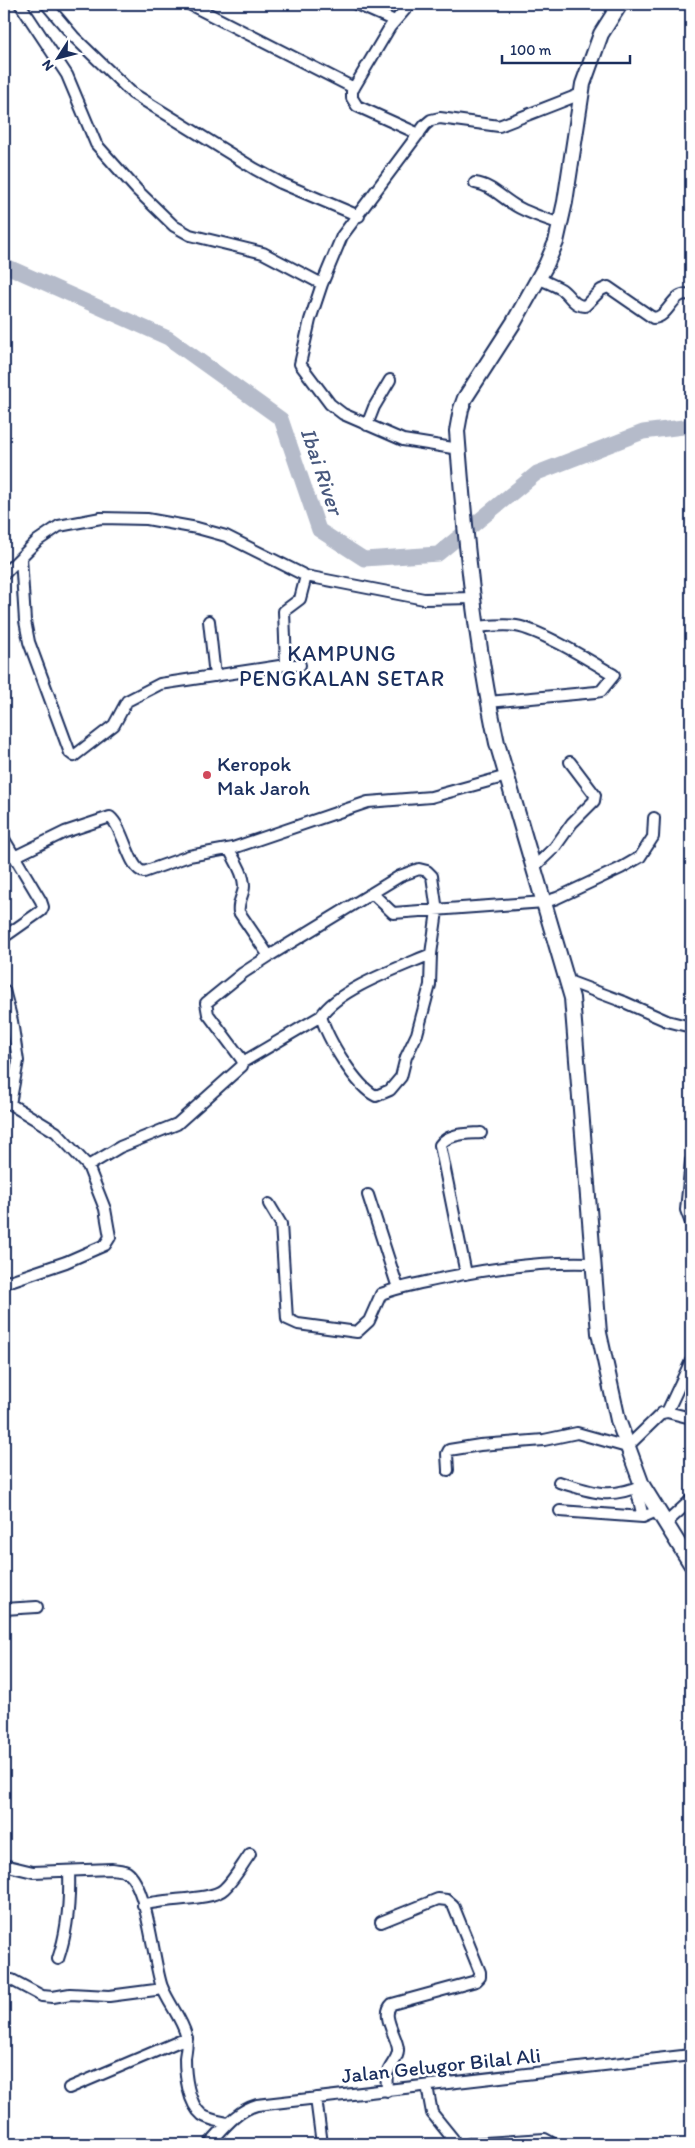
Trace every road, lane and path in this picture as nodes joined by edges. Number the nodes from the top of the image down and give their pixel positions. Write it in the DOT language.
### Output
graph roads {
  1 [pos="20,4"];
  2 [pos="46,4"];
  3 [pos="356,4"];
  4 [pos="410,4"];
  5 [pos="620,4"];
  6 [pos="191,5"];
  7 [pos="395,21"];
  8 [pos="354,88"];
  9 [pos="580,94"];
  10 [pos="419,134"];
  11 [pos="475,183"];
  12 [pos="359,216"];
  13 [pos="561,224"];
  14 [pos="538,278"];
  15 [pos="322,284"];
  16 [pos="691,295"];
  17 [pos="390,380"];
  18 [pos="367,425"];
  19 [pos="459,449"];
  20 [pos="21,557"];
  21 [pos="4,574"];
  22 [pos="306,576"];
  23 [pos="474,598"];
  24 [pos="209,621"];
  25 [pos="477,627"];
  26 [pos="286,665"];
  27 [pos="300,665"];
  28 [pos="215,676"];
  29 [pos="488,702"];
  30 [pos="570,762"];
  31 [pos="506,776"];
  32 [pos="654,818"];
  33 [pos="4,839"];
  34 [pos="229,849"];
  35 [pos="14,857"];
  36 [pos="535,866"];
  37 [pos="372,893"];
  38 [pos="545,902"];
  39 [pos="436,911"];
  40 [pos="4,937"];
  41 [pos="431,954"];
  42 [pos="269,956"];
  43 [pos="568,981"];
  44 [pos="4,990"];
  45 [pos="321,1016"];
  46 [pos="691,1027"];
  47 [pos="242,1062"];
  48 [pos="7,1104"];
  49 [pos="481,1133"];
  50 [pos="691,1161"];
  51 [pos="88,1166"];
  52 [pos="368,1195"];
  53 [pos="268,1204"];
  54 [pos="691,1223"];
  55 [pos="592,1263"];
  56 [pos="466,1274"];
  57 [pos="4,1283"];
  58 [pos="398,1288"];
  59 [pos="691,1361"];
  60 [pos="667,1412"];
  61 [pos="691,1418"];
  62 [pos="627,1447"];
  63 [pos="448,1470"];
  64 [pos="559,1482"];
  65 [pos="639,1486"];
  66 [pos="691,1500"];
  67 [pos="560,1511"];
  68 [pos="657,1511"];
  69 [pos="644,1517"];
  70 [pos="665,1524"];
  71 [pos="691,1564"];
  72 [pos="37,1607"];
  73 [pos="4,1609"];
  74 [pos="250,1854"];
  75 [pos="4,1865"];
  76 [pos="68,1872"];
  77 [pos="143,1905"];
  78 [pos="381,1922"];
  79 [pos="58,1959"];
  80 [pos="12,1980"];
  81 [pos="163,1989"];
  82 [pos="187,2038"];
  83 [pos="691,2055"];
  84 [pos="69,2088"];
  85 [pos="428,2089"];
  86 [pos="387,2091"];
  87 [pos="317,2100"];
  88 [pos="227,2123"];
  89 [pos="209,2144"];
  90 [pos="322,2144"];
  91 [pos="454,2144"];
  92 [pos="469,2144"];
  93 [pos="554,2144"];
  1 -- 15 [label="street"];
  2 -- 12 [label="street"];
  3 -- 7 [label="street"];
  4 -- 7 [label="street"];
  5 -- 9 [label="main road"];
  6 -- 8 [label="street"];
  7 -- 8 [label="street"];
  8 -- 10 [label="street"];
  9 -- 10 [label="street"];
  9 -- 13 [label="main road"];
  10 -- 12 [label="street"];
  11 -- 13 [label="street"];
  12 -- 15 [label="street"];
  13 -- 14 [label="main road"];
  14 -- 16 [label="street"];
  14 -- 19 [label="main road"];
  15 -- 18 [label="street"];
  17 -- 18 [label="street"];
  18 -- 19 [label="street"];
  19 -- 23 [label="main road"];
  20 -- 21 [label="street"];
  20 -- 22 [label="street"];
  20 -- 28 [label="street"];
  22 -- 23 [label="street"];
  22 -- 26 [label="street"];
  23 -- 25 [label="main road"];
  24 -- 28 [label="street"];
  25 -- 29 [label="main road"];
  25 -- 29 [label="street"];
  26 -- 27 [label="street"];
  26 -- 28 [label="street"];
  29 -- 31 [label="main road"];
  30 -- 36 [label="street"];
  31 -- 34 [label="street"];
  31 -- 36 [label="main road"];
  32 -- 38 [label="street"];
  33 -- 35 [label="street"];
  34 -- 35 [label="street"];
  34 -- 42 [label="street"];
  35 -- 40 [label="street"];
  36 -- 38 [label="main road"];
  37 -- 39 [label="street"];
  37 -- 39 [label="street"];
  37 -- 42 [label="street"];
  38 -- 39 [label="street"];
  38 -- 43 [label="main road"];
  39 -- 41 [label="street"];
  41 -- 45 [label="street"];
  41 -- 45 [label="street"];
  42 -- 47 [label="street"];
  43 -- 46 [label="street"];
  43 -- 55 [label="main road"];
  44 -- 48 [label="street"];
  45 -- 47 [label="street"];
  47 -- 51 [label="street"];
  48 -- 51 [label="street"];
  49 -- 56 [label="street"];
  50 -- 54 [label="street"];
  51 -- 57 [label="street"];
  52 -- 58 [label="street"];
  53 -- 58 [label="street"];
  55 -- 56 [label="street"];
  55 -- 62 [label="main road"];
  56 -- 58 [label="street"];
  59 -- 60 [label="street"];
  60 -- 61 [label="street"];
  60 -- 62 [label="street"];
  62 -- 63 [label="street"];
  62 -- 65 [label="main road"];
  64 -- 65 [label="street"];
  65 -- 68 [label="main road"];
  65 -- 69 [label="street"];
  66 -- 70 [label="street"];
  67 -- 69 [label="street"];
  68 -- 69 [label="street"];
  68 -- 70 [label="main road"];
  70 -- 71 [label="main road"];
  72 -- 73 [label="street"];
  74 -- 77 [label="street"];
  75 -- 76 [label="street"];
  76 -- 77 [label="street"];
  76 -- 79 [label="street"];
  77 -- 81 [label="street"];
  78 -- 86 [label="street"];
  80 -- 81 [label="street"];
  81 -- 82 [label="street"];
  82 -- 84 [label="street"];
  82 -- 88 [label="street"];
  83 -- 85 [label="street, Jalan Gelugor Bilal Ali"];
  85 -- 86 [label="street, Jalan Gelugor Bilal Ali"];
  85 -- 91 [label="street"];
  86 -- 87 [label="street, Jalan Gelugor Bilal Ali"];
  87 -- 88 [label="street, Jalan Gelugor Bilal Ali"];
  87 -- 90 [label="street"];
  88 -- 89 [label="street, Jalan Gelugor Bilal Ali"];
  92 -- 93 [label="street"];
}
